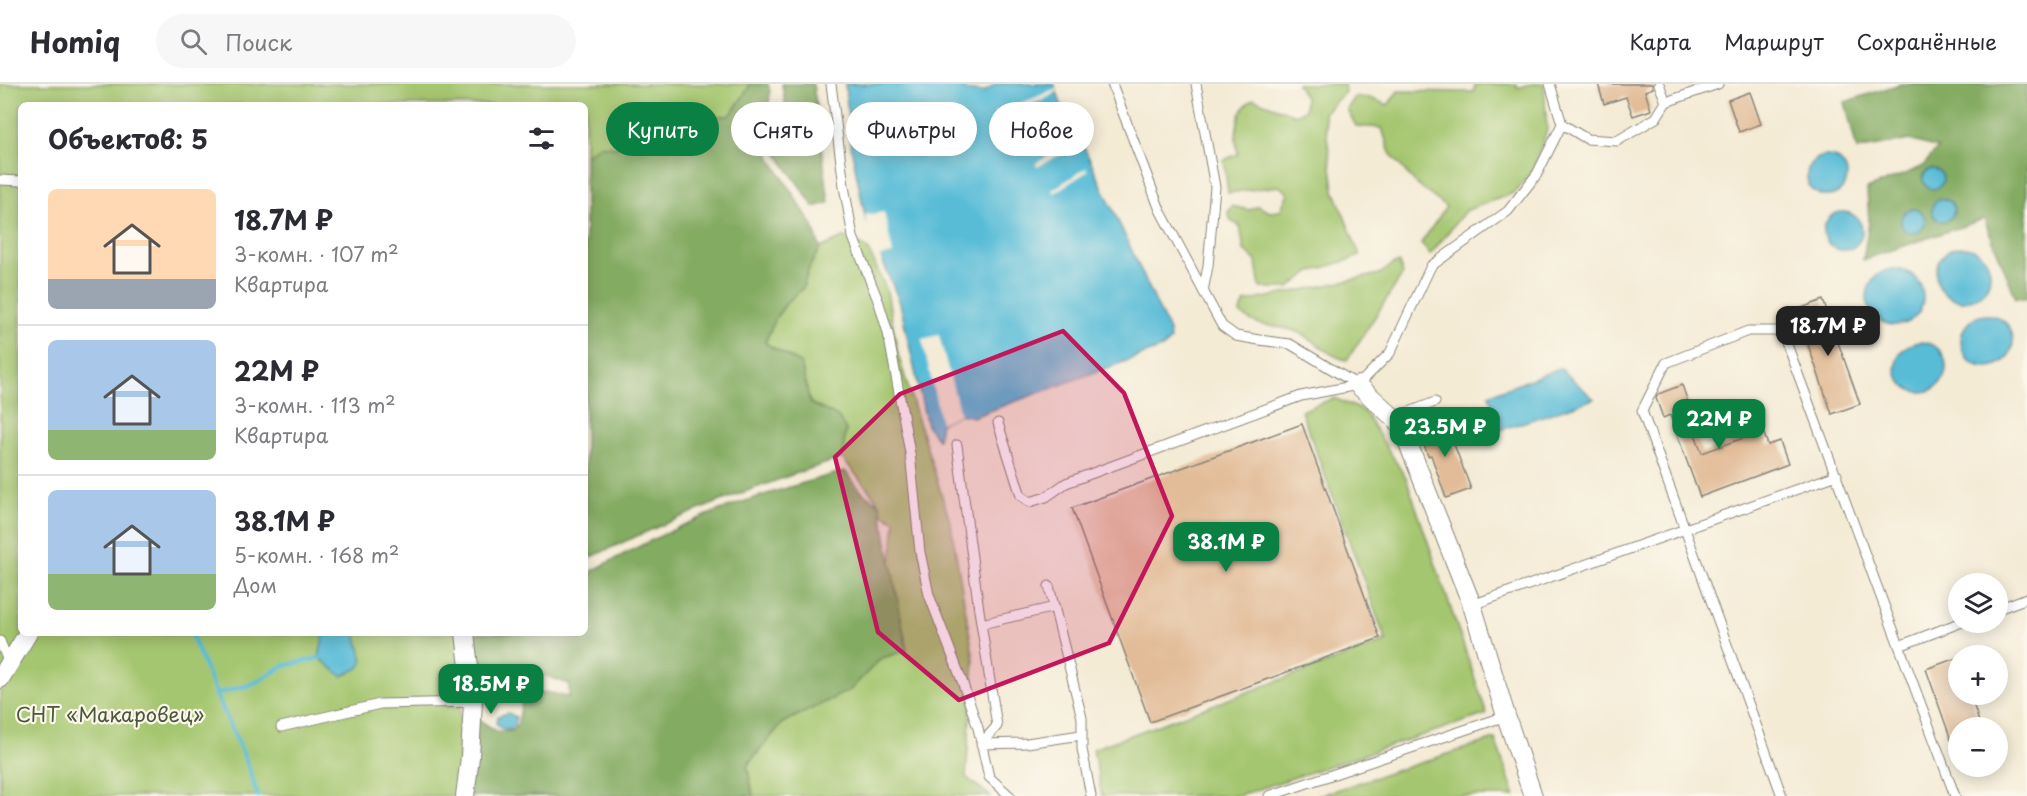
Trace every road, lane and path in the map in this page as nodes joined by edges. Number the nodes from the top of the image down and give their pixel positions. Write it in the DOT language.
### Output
graph roads {
  1 [pos="831,84"];
  2 [pos="1112,84"];
  3 [pos="1196,84"];
  4 [pos="1550,84"];
  5 [pos="1659,84"];
  6 [pos="1718,84"];
  7 [pos="1666,102"];
  8 [pos="1562,124"];
  9 [pos="0,180"];
  10 [pos="18,182"];
  11 [pos="1203,291"];
  12 [pos="1358,385"];
  13 [pos="1435,402"];
  14 [pos="1394,418"];
  15 [pos="998,423"];
  16 [pos="957,445"];
  17 [pos="1837,475"];
  18 [pos="1685,530"];
  19 [pos="1049,586"];
  20 [pos="2027,598"];
  21 [pos="1472,605"];
  22 [pos="2008,605"];
  23 [pos="1054,607"];
  24 [pos="981,624"];
  25 [pos="1948,627"];
  26 [pos="25,636"];
  27 [pos="465,636"];
  28 [pos="0,641"];
  29 [pos="1899,646"];
  30 [pos="4,671"];
  31 [pos="473,702"];
  32 [pos="1506,716"];
  33 [pos="281,727"];
  34 [pos="1081,735"];
  35 [pos="981,744"];
  36 [pos="465,796"];
  37 [pos="1010,796"];
  38 [pos="1091,796"];
  39 [pos="1269,796"];
  40 [pos="1533,796"];
  41 [pos="1782,796"];
  42 [pos="1955,796"];
  1 -- 35 [label="lane"];
  2 -- 11 [label="lane"];
  3 -- 11 [label="lane"];
  4 -- 8 [label="lane"];
  5 -- 7 [label="lane"];
  6 -- 7 [label="lane"];
  7 -- 8 [label="lane"];
  8 -- 12 [label="lane"];
  9 -- 10 [label="lane"];
  11 -- 12 [label="lane"];
  12 -- 14 [label="street"];
  12 -- 15 [label="lane"];
  13 -- 14 [label="lane"];
  14 -- 21 [label="street"];
  16 -- 24 [label="lane"];
  17 -- 18 [label="lane"];
  17 -- 18 [label="lane"];
  17 -- 29 [label="lane"];
  18 -- 21 [label="lane"];
  18 -- 41 [label="lane"];
  19 -- 23 [label="lane"];
  20 -- 22 [label="lane"];
  21 -- 32 [label="street"];
  23 -- 24 [label="lane"];
  23 -- 34 [label="lane"];
  24 -- 35 [label="lane"];
  25 -- 29 [label="lane"];
  26 -- 30 [label="street"];
  27 -- 31 [label="street"];
  28 -- 30 [label="lane"];
  29 -- 42 [label="lane"];
  31 -- 33 [label="lane"];
  31 -- 36 [label="street"];
  32 -- 39 [label="lane"];
  32 -- 40 [label="street"];
  34 -- 35 [label="lane"];
  34 -- 38 [label="lane"];
  35 -- 37 [label="lane"];
}
